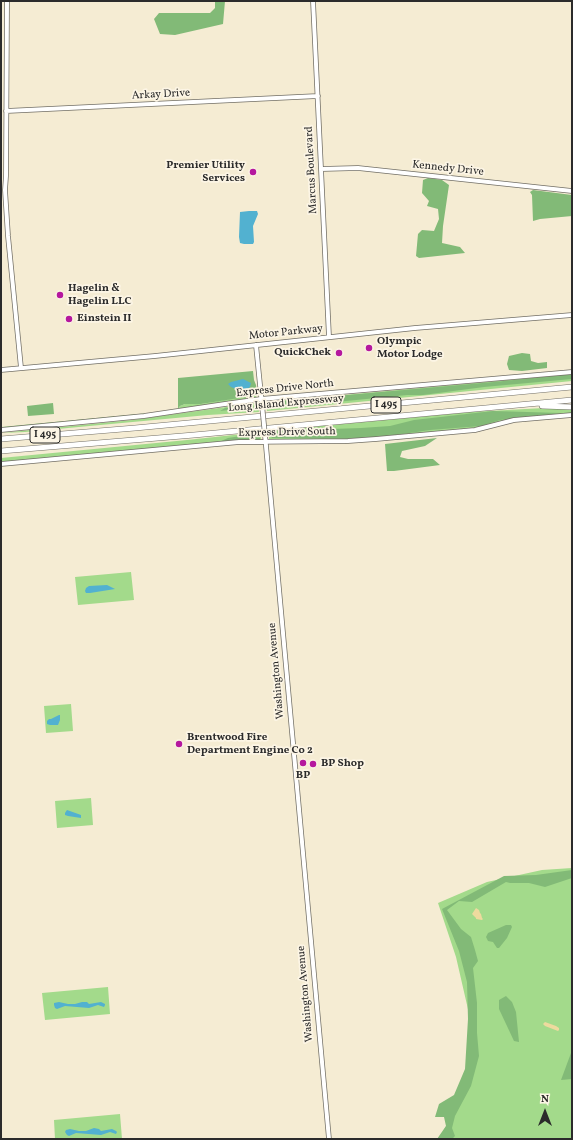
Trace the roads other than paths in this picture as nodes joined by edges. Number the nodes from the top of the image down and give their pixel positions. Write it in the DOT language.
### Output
graph roads {
  1 [pos="6,1"];
  2 [pos="313,1"];
  3 [pos="4,51"];
  4 [pos="318,96"];
  5 [pos="6,112"];
  6 [pos="321,169"];
  7 [pos="3,190"];
  8 [pos="572,191"];
  9 [pos="572,315"];
  10 [pos="329,337"];
  11 [pos="256,345"];
  12 [pos="21,368"];
  13 [pos="1,370"];
  14 [pos="572,372"];
  15 [pos="572,386"];
  16 [pos="261,399"];
  17 [pos="572,400"];
  18 [pos="572,407"];
  19 [pos="484,408"];
  20 [pos="572,414"];
  21 [pos="1,430"];
  22 [pos="1,438"];
  23 [pos="265,441"];
  24 [pos="1,451"];
  25 [pos="1,464"];
  26 [pos="329,1139"];
  1 -- 3 [label="street"];
  2 -- 4 [label="street, Marcus Boulevard"];
  3 -- 5 [label="street"];
  4 -- 5 [label="street, Arkay Drive"];
  4 -- 6 [label="street, Marcus Boulevard"];
  5 -- 7 [label="street"];
  6 -- 8 [label="street, Kennedy Drive"];
  6 -- 10 [label="street, Marcus Boulevard"];
  7 -- 12 [label="street"];
  9 -- 10 [label="street, Motor Parkway"];
  10 -- 11 [label="street, Motor Parkway"];
  11 -- 12 [label="street, Motor Parkway"];
  11 -- 16 [label="street, Washington Avenue"];
  12 -- 13 [label="street, Motor Parkway"];
  14 -- 16 [label="street, Express Drive North"];
  15 -- 22 [label="highway, Long Island Expressway / I 495"];
  16 -- 21 [label="street, Express Drive North"];
  16 -- 23 [label="street, Washington Avenue, bridge"];
  17 -- 19 [label="highway, Long Island Expressway / I 495"];
  18 -- 19 [label="highway"];
  19 -- 24 [label="highway, Long Island Expressway / I 495"];
  20 -- 23 [label="street, Express Drive South"];
  23 -- 25 [label="street, Express Drive South"];
  23 -- 26 [label="street, Washington Avenue"];
}
